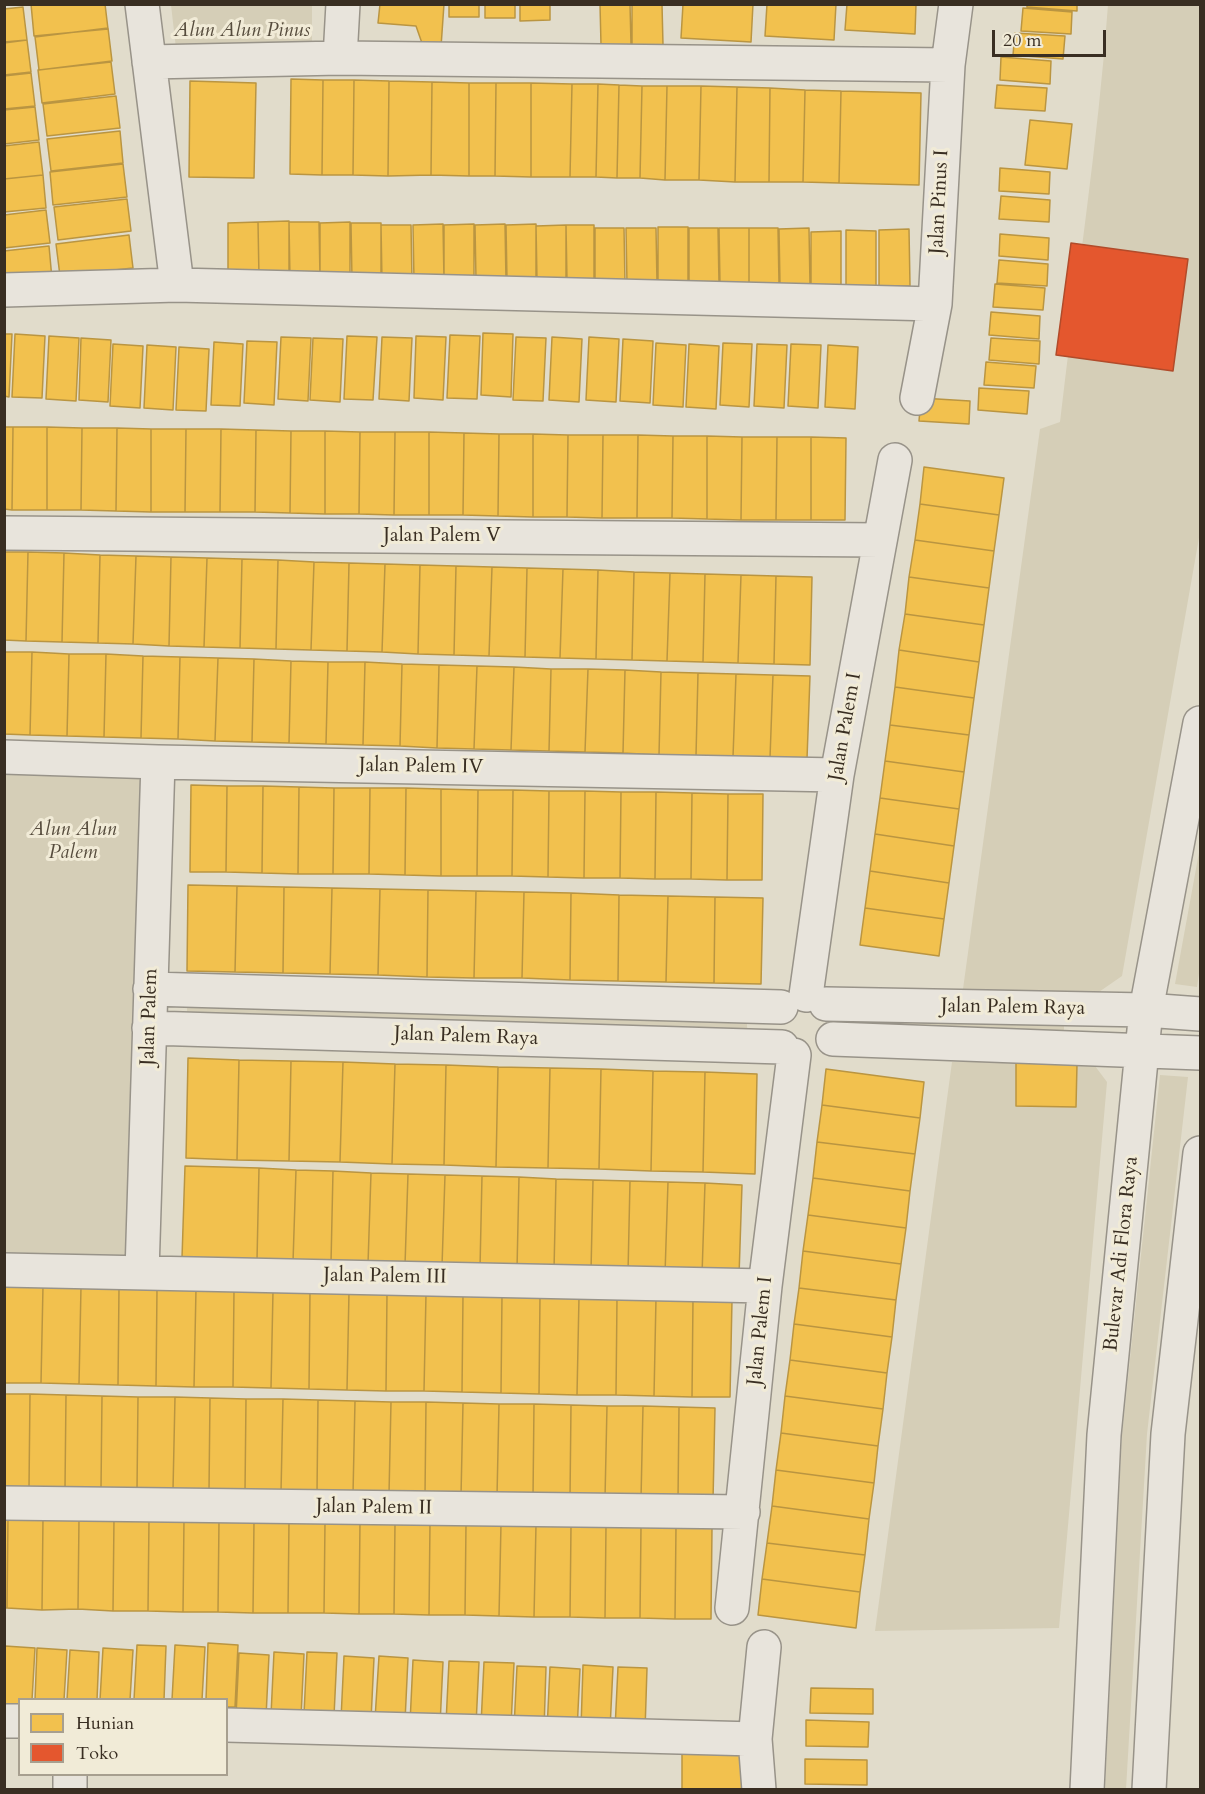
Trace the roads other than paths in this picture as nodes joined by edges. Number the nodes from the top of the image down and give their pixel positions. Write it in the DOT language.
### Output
graph roads {
  1 [pos="142,4"];
  2 [pos="343,4"];
  3 [pos="956,4"];
  4 [pos="340,58"];
  5 [pos="149,62"];
  6 [pos="948,64"];
  7 [pos="177,285"];
  8 [pos="4,290"];
  9 [pos="935,304"];
  10 [pos="916,398"];
  11 [pos="895,460"];
  12 [pos="4,533"];
  13 [pos="880,540"];
  14 [pos="1200,723"];
  15 [pos="4,757"];
  16 [pos="158,762"];
  17 [pos="837,775"];
  18 [pos="150,989"];
  19 [pos="804,1002"];
  20 [pos="1146,1010"];
  21 [pos="1200,1014"];
  22 [pos="150,1028"];
  23 [pos="832,1040"];
  24 [pos="788,1051"];
  25 [pos="1142,1052"];
  26 [pos="1200,1053"];
  27 [pos="1200,1153"];
  28 [pos="4,1270"];
  29 [pos="142,1272"];
  30 [pos="765,1286"];
  31 [pos="4,1503"];
  32 [pos="743,1512"];
  33 [pos="732,1608"];
  34 [pos="764,1647"];
  35 [pos="228,1725"];
  36 [pos="754,1739"];
  37 [pos="759,1790"];
  38 [pos="1087,1790"];
  39 [pos="1149,1790"];
  1 -- 5 [label="street"];
  2 -- 4 [label="street"];
  3 -- 6 [label="street, Jalan Pinus I"];
  4 -- 5 [label="street"];
  4 -- 6 [label="street"];
  5 -- 7 [label="street"];
  6 -- 9 [label="street, Jalan Pinus I"];
  7 -- 8 [label="street"];
  7 -- 9 [label="street"];
  9 -- 10 [label="street, Jalan Pinus I"];
  11 -- 13 [label="street, Jalan Palem I"];
  12 -- 13 [label="street, Jalan Palem V"];
  13 -- 17 [label="street, Jalan Palem I"];
  14 -- 20 [label="street, Bulevar Adi Flora Raya"];
  15 -- 16 [label="street, Jalan Palem IV"];
  16 -- 17 [label="street, Jalan Palem IV"];
  16 -- 18 [label="street, Jalan Palem"];
  17 -- 19 [label="street, Jalan Palem I"];
  18 -- 19 [label="street, Jalan Palem Raya"];
  18 -- 22 [label="street, Jalan Palem"];
  19 -- 20 [label="street, Jalan Palem Raya"];
  19 -- 23 [label="street"];
  19 -- 24 [label="street"];
  20 -- 21 [label="street, Jalan Palem Raya"];
  20 -- 25 [label="street, Bulevar Adi Flora Raya"];
  22 -- 24 [label="street, Jalan Palem Raya"];
  22 -- 29 [label="street, Jalan Palem"];
  23 -- 24 [label="street"];
  23 -- 25 [label="street, Jalan Palem Raya"];
  24 -- 30 [label="street, Jalan Palem I"];
  25 -- 26 [label="street, Jalan Palem Raya"];
  25 -- 38 [label="street, Bulevar Adi Flora Raya"];
  27 -- 39 [label="street"];
  28 -- 29 [label="street, Jalan Palem III"];
  29 -- 30 [label="street, Jalan Palem III"];
  30 -- 32 [label="street, Jalan Palem I"];
  31 -- 32 [label="street, Jalan Palem II"];
  32 -- 33 [label="street, Jalan Palem I"];
  34 -- 36 [label="street"];
  35 -- 36 [label="street"];
  36 -- 37 [label="street"];
}
